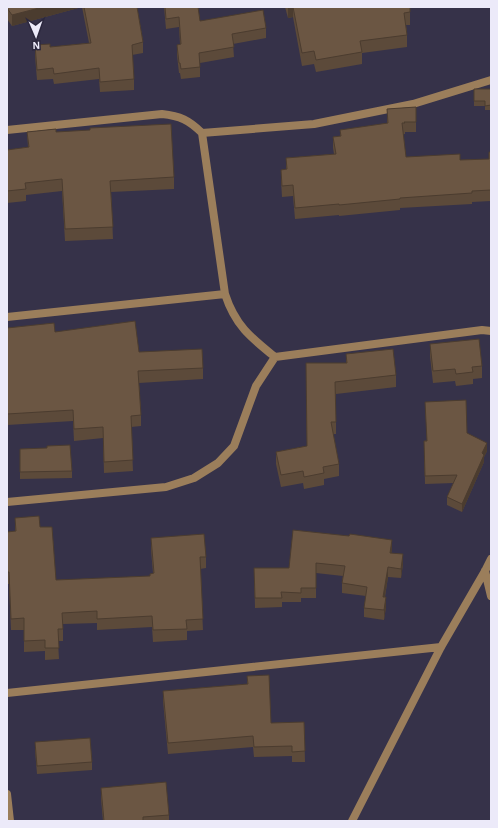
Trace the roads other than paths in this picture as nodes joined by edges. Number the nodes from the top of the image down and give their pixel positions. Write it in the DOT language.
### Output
graph roads {
  1 [pos="491,80"];
  2 [pos="7,130"];
  3 [pos="202,133"];
  4 [pos="225,294"];
  5 [pos="7,317"];
  6 [pos="491,332"];
  7 [pos="275,357"];
  8 [pos="7,502"];
  9 [pos="491,559"];
  10 [pos="485,571"];
  11 [pos="491,596"];
  12 [pos="441,647"];
  13 [pos="7,693"];
  14 [pos="7,794"];
  15 [pos="10,821"];
  16 [pos="352,821"];
  1 -- 3 [label="street"];
  2 -- 3 [label="street"];
  3 -- 4 [label="street"];
  4 -- 5 [label="street"];
  4 -- 7 [label="street"];
  6 -- 7 [label="street"];
  7 -- 8 [label="street"];
  9 -- 10 [label="street"];
  10 -- 11 [label="street"];
  10 -- 12 [label="street"];
  12 -- 13 [label="street"];
  12 -- 16 [label="street"];
  14 -- 15 [label="street"];
}
